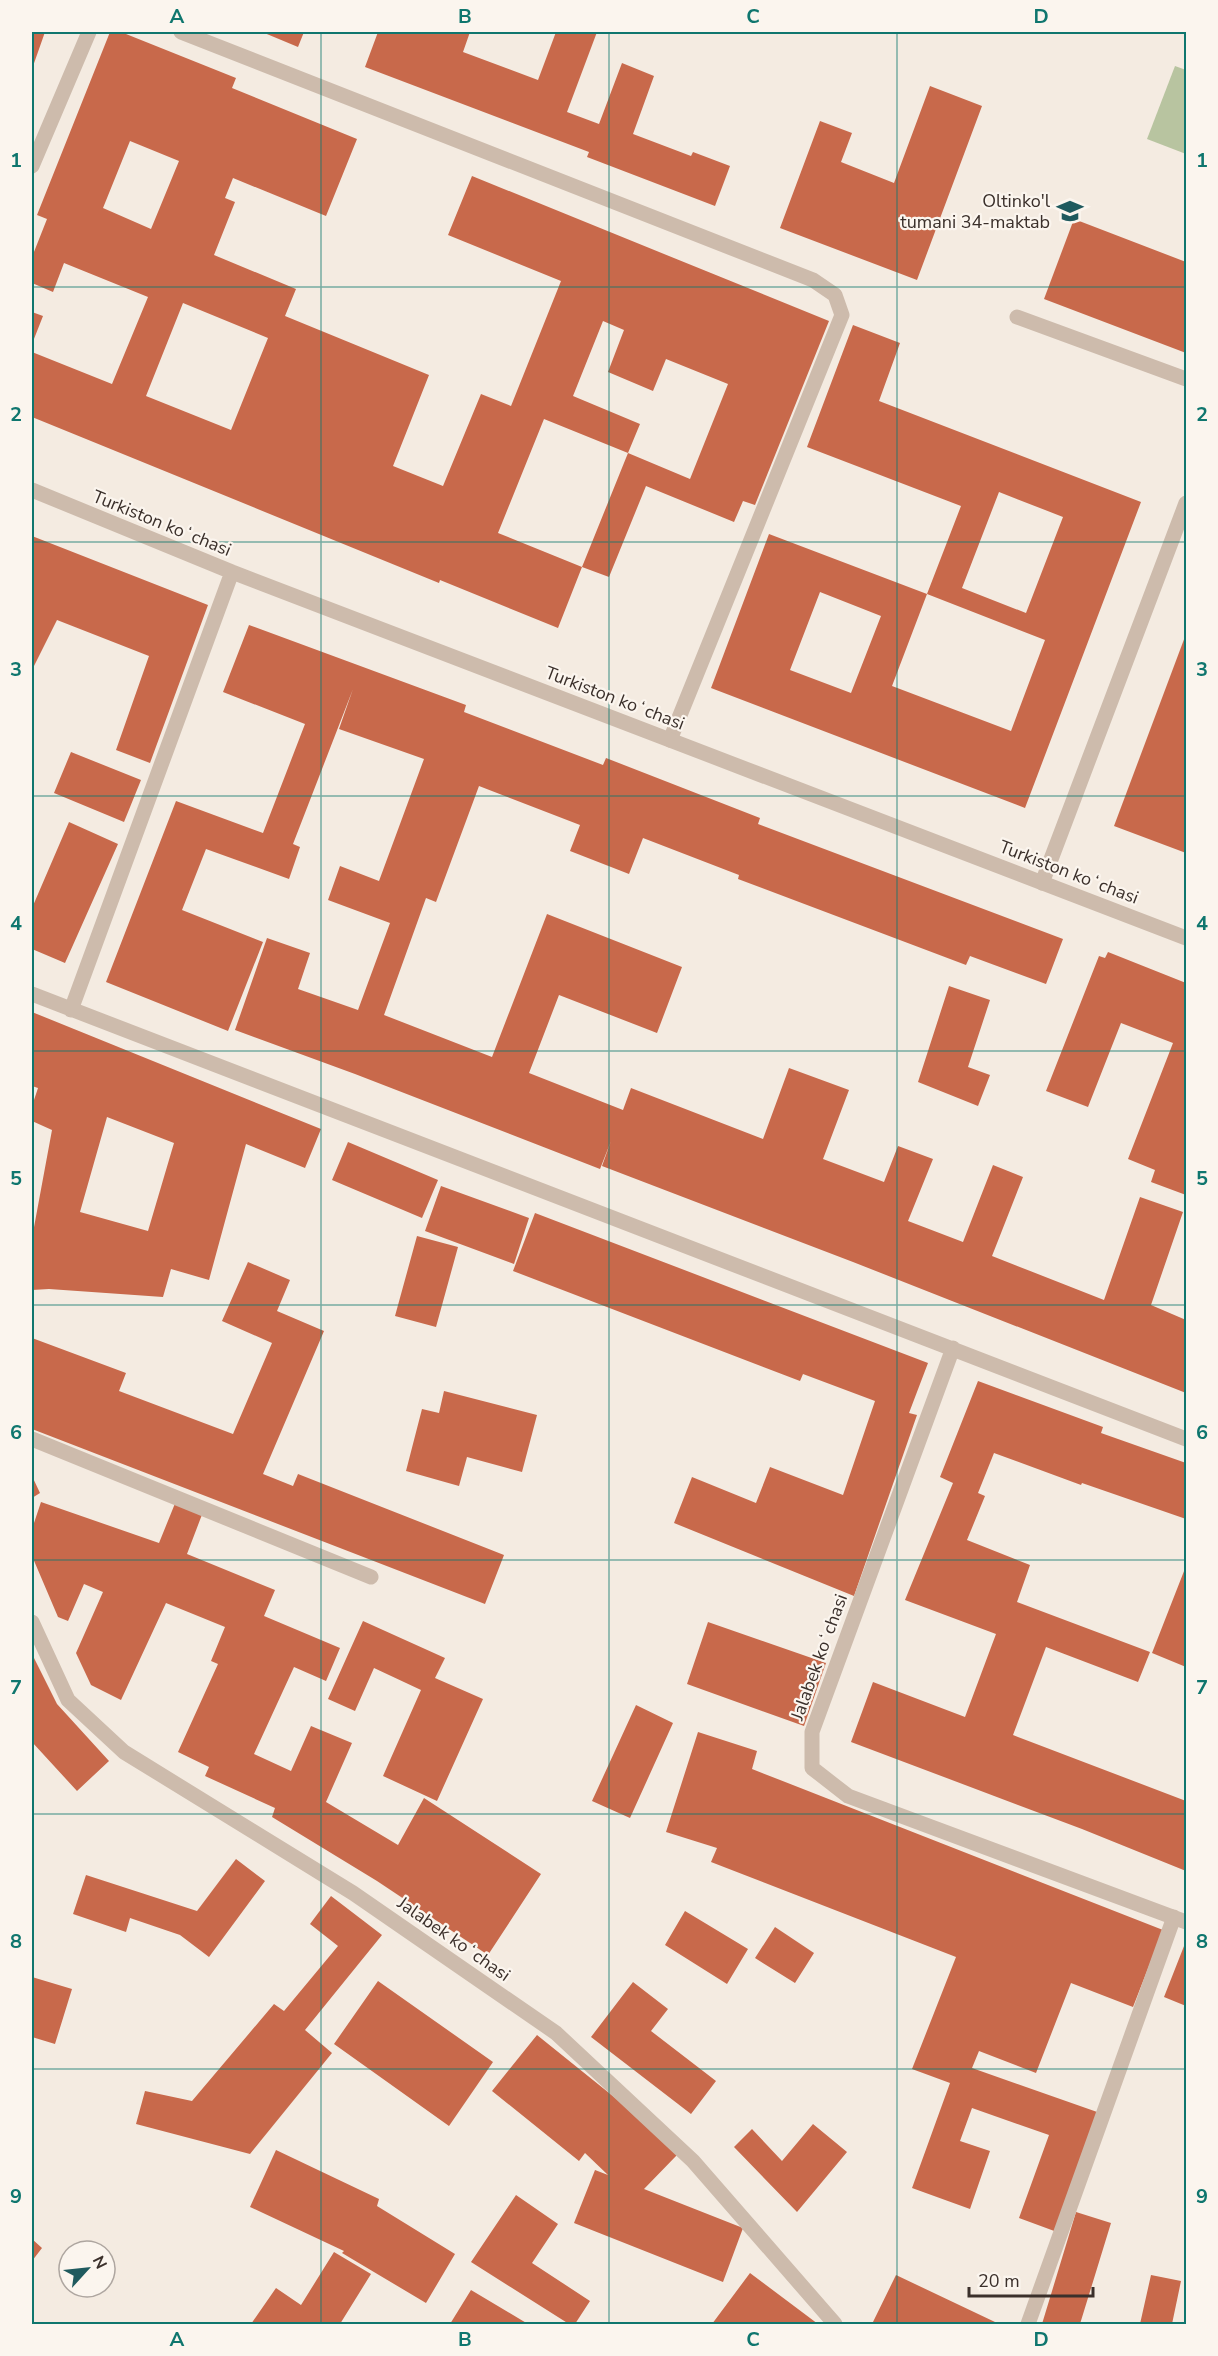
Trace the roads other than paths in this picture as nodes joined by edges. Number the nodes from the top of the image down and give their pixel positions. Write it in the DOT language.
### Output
graph roads {
  1 [pos="89,32"];
  2 [pos="181,32"];
  3 [pos="32,166"];
  4 [pos="1017,317"];
  5 [pos="1186,379"];
  6 [pos="32,490"];
  7 [pos="1186,503"];
  8 [pos="232,572"];
  9 [pos="670,740"];
  10 [pos="1042,883"];
  11 [pos="1186,938"];
  12 [pos="32,994"];
  13 [pos="71,1010"];
  14 [pos="953,1348"];
  15 [pos="32,1439"];
  16 [pos="1186,1439"];
  17 [pos="370,1577"];
  18 [pos="32,1622"];
  19 [pos="1180,1919"];
  20 [pos="835,2325"];
  21 [pos="1028,2325"];
  1 -- 3 [label="street"];
  2 -- 9 [label="street"];
  4 -- 5 [label="street"];
  6 -- 8 [label="street, Turkiston koʻchasi"];
  7 -- 10 [label="street"];
  8 -- 9 [label="street, Turkiston koʻchasi"];
  8 -- 13 [label="street"];
  9 -- 10 [label="street, Turkiston koʻchasi"];
  10 -- 11 [label="street, Turkiston koʻchasi"];
  12 -- 13 [label="street"];
  13 -- 14 [label="street"];
  14 -- 16 [label="street"];
  14 -- 19 [label="street, Jalabek koʻchasi"];
  15 -- 17 [label="street"];
  18 -- 20 [label="street, Jalabek koʻchasi"];
  19 -- 21 [label="street"];
}
